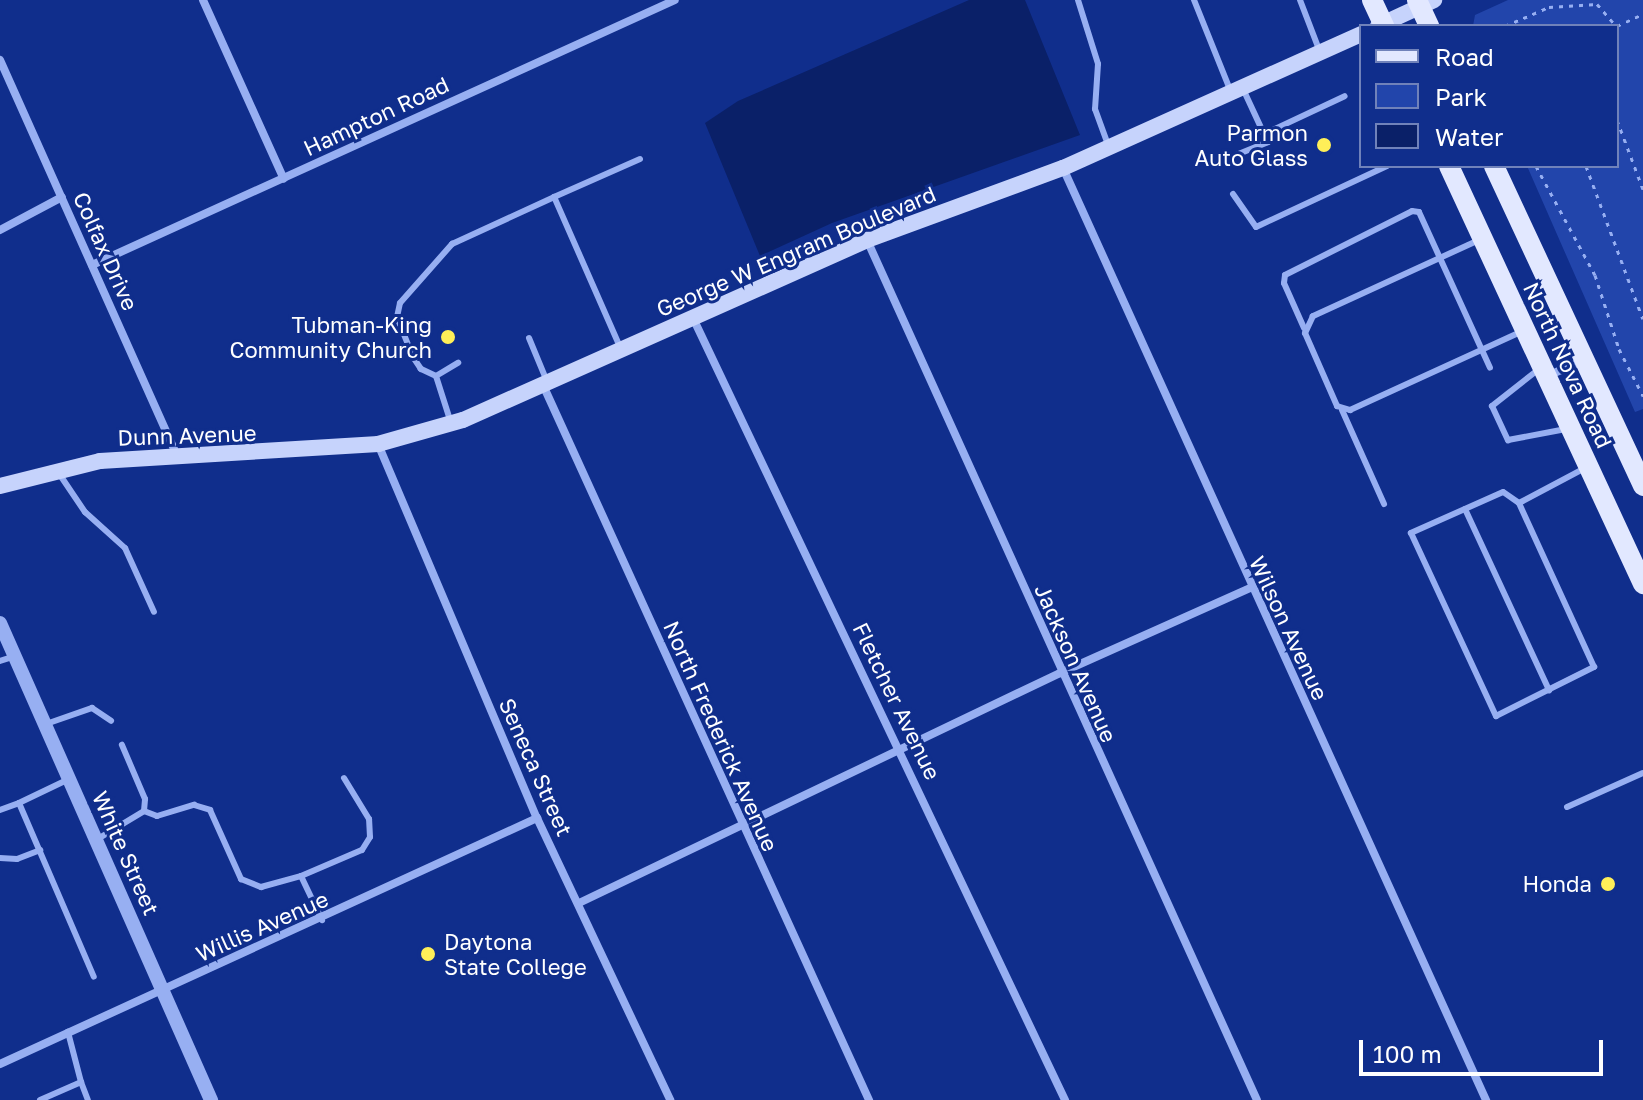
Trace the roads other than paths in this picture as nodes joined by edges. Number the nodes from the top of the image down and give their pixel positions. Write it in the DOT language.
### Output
graph roads {
  1 [pos="203,0"];
  2 [pos="675,0"];
  3 [pos="1078,0"];
  4 [pos="1194,0"];
  5 [pos="1300,0"];
  6 [pos="1372,0"];
  7 [pos="1424,2"];
  8 [pos="1381,24"];
  9 [pos="1383,24"];
  10 [pos="1429,24"];
  11 [pos="1359,35"];
  12 [pos="1320,52"];
  13 [pos="0,60"];
  14 [pos="1236,90"];
  15 [pos="1345,96"];
  16 [pos="1264,134"];
  17 [pos="1109,147"];
  18 [pos="1236,155"];
  19 [pos="640,159"];
  20 [pos="1063,168"];
  21 [pos="1383,168"];
  22 [pos="1450,168"];
  23 [pos="1495,168"];
  24 [pos="284,179"];
  25 [pos="1233,194"];
  26 [pos="62,197"];
  27 [pos="554,197"];
  28 [pos="0,230"];
  29 [pos="1483,239"];
  30 [pos="867,240"];
  31 [pos="1441,261"];
  32 [pos="92,265"];
  33 [pos="693,318"];
  34 [pos="1304,328"];
  35 [pos="1525,330"];
  36 [pos="529,338"];
  37 [pos="622,350"];
  38 [pos="1482,353"];
  39 [pos="1584,360"];
  40 [pos="458,363"];
  41 [pos="1490,368"];
  42 [pos="1544,371"];
  43 [pos="436,376"];
  44 [pos="545,384"];
  45 [pos="1342,410"];
  46 [pos="452,423"];
  47 [pos="1571,428"];
  48 [pos="378,444"];
  49 [pos="177,457"];
  50 [pos="1588,466"];
  51 [pos="56,468"];
  52 [pos="0,486"];
  53 [pos="1643,486"];
  54 [pos="1519,503"];
  55 [pos="1384,504"];
  56 [pos="1465,509"];
  57 [pos="1643,584"];
  58 [pos="1250,588"];
  59 [pos="154,612"];
  60 [pos="0,623"];
  61 [pos="7,658"];
  62 [pos="1060,673"];
  63 [pos="1549,690"];
  64 [pos="111,721"];
  65 [pos="45,725"];
  66 [pos="122,745"];
  67 [pos="901,748"];
  68 [pos="1643,773"];
  69 [pos="344,778"];
  70 [pos="69,779"];
  71 [pos="19,803"];
  72 [pos="1567,807"];
  73 [pos="0,810"];
  74 [pos="144,811"];
  75 [pos="537,818"];
  76 [pos="741,823"];
  77 [pos="96,840"];
  78 [pos="40,850"];
  79 [pos="0,858"];
  80 [pos="301,876"];
  81 [pos="579,903"];
  82 [pos="322,920"];
  83 [pos="94,977"];
  84 [pos="161,991"];
  85 [pos="68,1032"];
  86 [pos="0,1064"];
  87 [pos="81,1082"];
  88 [pos="40,1100"];
  89 [pos="88,1100"];
  90 [pos="211,1100"];
  91 [pos="670,1100"];
  92 [pos="869,1100"];
  93 [pos="1065,1100"];
  94 [pos="1257,1100"];
  95 [pos="1486,1100"];
  1 -- 24 [label="street"];
  2 -- 24 [label="street, Hampton Road"];
  3 -- 17 [label="lane"];
  4 -- 14 [label="lane"];
  5 -- 12 [label="lane"];
  6 -- 8 [label="main road"];
  7 -- 9 [label="main road"];
  7 -- 10 [label="main road"];
  11 -- 12 [label="main road, George W Engram Boulevard"];
  12 -- 14 [label="main road, George W Engram Boulevard"];
  13 -- 26 [label="street, Colfax Drive"];
  14 -- 16 [label="lane"];
  14 -- 17 [label="main road, George W Engram Boulevard"];
  15 -- 16 [label="lane"];
  16 -- 18 [label="lane"];
  17 -- 20 [label="main road, George W Engram Boulevard"];
  19 -- 27 [label="lane"];
  20 -- 30 [label="main road, George W Engram Boulevard"];
  20 -- 58 [label="street, Wilson Avenue"];
  21 -- 25 [label="lane"];
  22 -- 29 [label="main road, North Nova Road"];
  23 -- 39 [label="main road, North Nova Road"];
  24 -- 32 [label="street, Hampton Road"];
  26 -- 28 [label="street"];
  26 -- 32 [label="street, Colfax Drive"];
  27 -- 37 [label="lane"];
  27 -- 43 [label="lane"];
  29 -- 31 [label="lane"];
  29 -- 35 [label="main road, North Nova Road"];
  30 -- 33 [label="main road, George W Engram Boulevard"];
  30 -- 62 [label="street, Jackson Avenue"];
  31 -- 34 [label="lane"];
  31 -- 34 [label="lane"];
  31 -- 38 [label="lane"];
  32 -- 49 [label="street, Colfax Drive"];
  33 -- 37 [label="main road, George W Engram Boulevard"];
  33 -- 67 [label="street, Fletcher Avenue"];
  34 -- 45 [label="lane"];
  35 -- 38 [label="lane"];
  35 -- 42 [label="main road, North Nova Road"];
  36 -- 44 [label="lane"];
  37 -- 44 [label="main road, George W Engram Boulevard"];
  38 -- 41 [label="lane"];
  38 -- 45 [label="lane"];
  39 -- 42 [label="street"];
  39 -- 53 [label="main road, North Nova Road"];
  40 -- 43 [label="lane"];
  42 -- 47 [label="main road, North Nova Road"];
  42 -- 47 [label="lane"];
  43 -- 46 [label="lane"];
  44 -- 46 [label="main road, George W Engram Boulevard"];
  44 -- 76 [label="street, North Frederick Avenue"];
  45 -- 55 [label="lane"];
  46 -- 48 [label="main road, George W Engram Boulevard"];
  47 -- 50 [label="main road, North Nova Road"];
  48 -- 49 [label="main road, Dunn Avenue"];
  48 -- 75 [label="street, Seneca Street"];
  49 -- 51 [label="main road, Dunn Avenue"];
  50 -- 54 [label="lane"];
  50 -- 57 [label="main road, North Nova Road"];
  51 -- 52 [label="main road, Dunn Avenue"];
  51 -- 59 [label="lane"];
  54 -- 56 [label="lane"];
  54 -- 63 [label="lane"];
  56 -- 63 [label="lane"];
  56 -- 63 [label="lane"];
  58 -- 62 [label="street"];
  58 -- 95 [label="street, Wilson Avenue"];
  60 -- 61 [label="street, White Street"];
  61 -- 65 [label="street, White Street"];
  62 -- 67 [label="street"];
  62 -- 94 [label="street, Jackson Avenue"];
  64 -- 65 [label="lane"];
  65 -- 70 [label="street, White Street"];
  66 -- 74 [label="lane"];
  67 -- 76 [label="street"];
  67 -- 93 [label="street, Fletcher Avenue"];
  68 -- 72 [label="lane"];
  69 -- 80 [label="lane"];
  70 -- 71 [label="lane"];
  70 -- 77 [label="street, White Street"];
  71 -- 73 [label="lane"];
  71 -- 78 [label="lane"];
  74 -- 77 [label="lane"];
  74 -- 80 [label="lane"];
  75 -- 81 [label="street, Seneca Street"];
  75 -- 82 [label="street, Willis Avenue"];
  76 -- 81 [label="street"];
  76 -- 92 [label="street, North Frederick Avenue"];
  77 -- 84 [label="street, White Street"];
  78 -- 79 [label="lane"];
  78 -- 83 [label="lane"];
  80 -- 82 [label="lane"];
  81 -- 91 [label="street, Seneca Street"];
  82 -- 84 [label="street, Willis Avenue"];
  84 -- 85 [label="street, Willis Avenue"];
  84 -- 90 [label="street, White Street"];
  85 -- 86 [label="street, Willis Avenue"];
  85 -- 87 [label="lane"];
  87 -- 88 [label="lane"];
  87 -- 89 [label="lane"];
}
